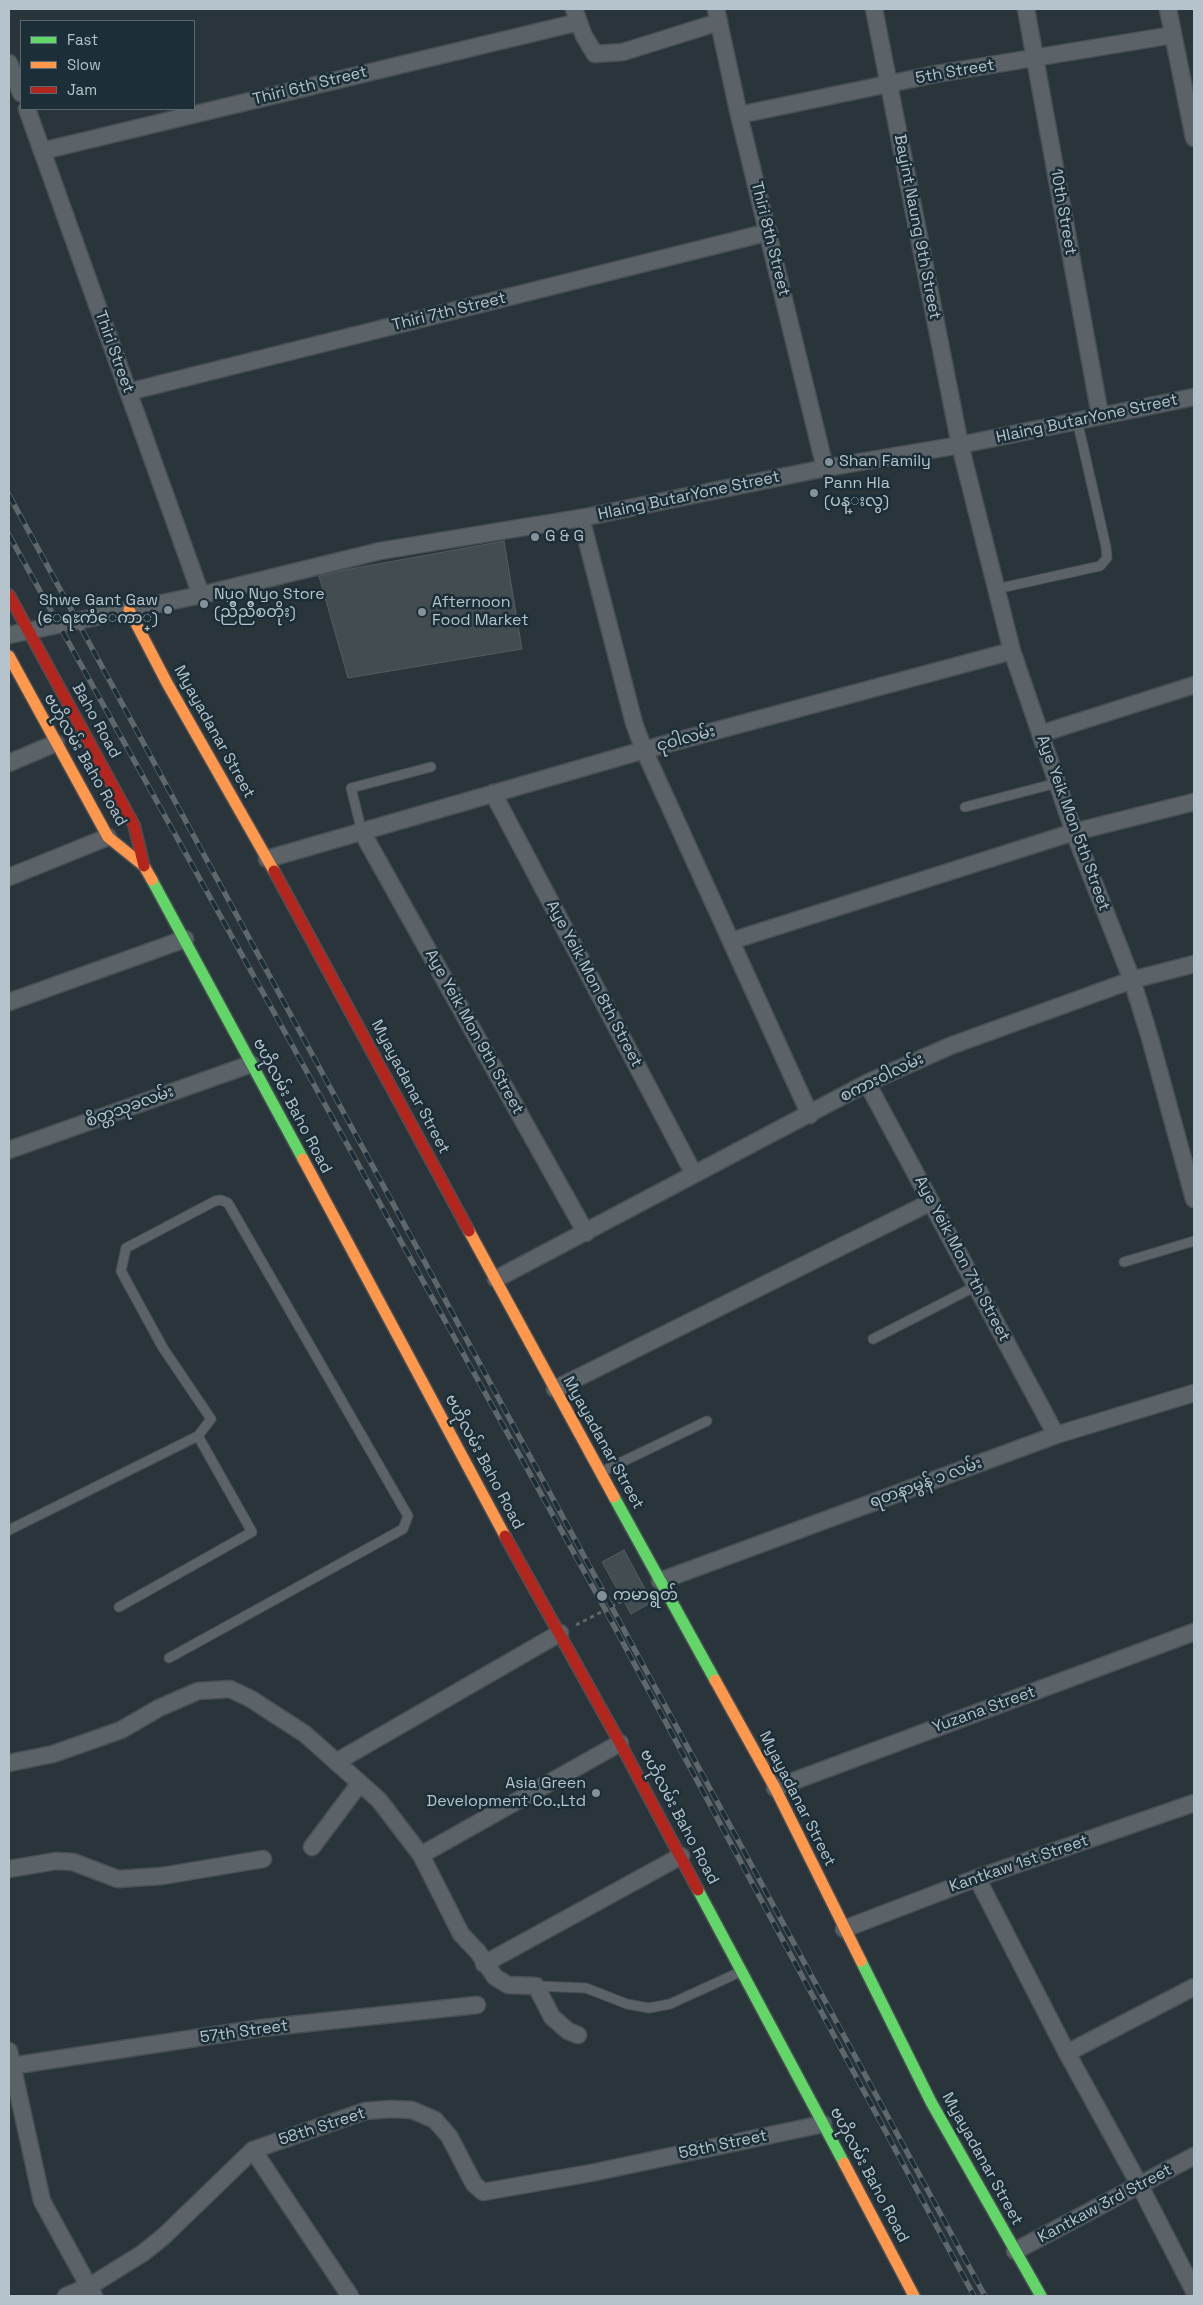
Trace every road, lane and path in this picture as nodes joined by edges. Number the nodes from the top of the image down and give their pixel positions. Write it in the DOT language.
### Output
graph roads {
  1 [pos="874,9"];
  2 [pos="1026,9"];
  3 [pos="1168,9"];
  4 [pos="576,15"];
  5 [pos="717,15"];
  6 [pos="1173,35"];
  7 [pos="1035,58"];
  8 [pos="9,63"];
  9 [pos="889,84"];
  10 [pos="20,90"];
  11 [pos="27,110"];
  12 [pos="739,115"];
  13 [pos="1194,138"];
  14 [pos="42,151"];
  15 [pos="769,232"];
  16 [pos="128,392"];
  17 [pos="1194,397"];
  18 [pos="1100,415"];
  19 [pos="1076,420"];
  20 [pos="960,445"];
  21 [pos="825,468"];
  22 [pos="580,518"];
  23 [pos="996,589"];
  24 [pos="9,595"];
  25 [pos="201,595"];
  26 [pos="129,610"];
  27 [pos="28,631"];
  28 [pos="9,635"];
  29 [pos="1012,652"];
  30 [pos="9,656"];
  31 [pos="1194,686"];
  32 [pos="1040,734"];
  33 [pos="56,742"];
  34 [pos="644,750"];
  35 [pos="9,763"];
  36 [pos="431,767"];
  37 [pos="1057,783"];
  38 [pos="493,793"];
  39 [pos="1194,802"];
  40 [pos="965,807"];
  41 [pos="362,832"];
  42 [pos="1074,832"];
  43 [pos="108,837"];
  44 [pos="267,859"];
  45 [pos="144,866"];
  46 [pos="9,877"];
  47 [pos="185,939"];
  48 [pos="731,941"];
  49 [pos="1194,964"];
  50 [pos="1132,980"];
  51 [pos="9,1002"];
  52 [pos="251,1064"];
  53 [pos="867,1083"];
  54 [pos="810,1115"];
  55 [pos="9,1150"];
  56 [pos="694,1174"];
  57 [pos="1193,1192"];
  58 [pos="931,1202"];
  59 [pos="586,1232"];
  60 [pos="1194,1241"];
  61 [pos="1124,1262"];
  62 [pos="496,1279"];
  63 [pos="976,1286"];
  64 [pos="873,1339"];
  65 [pos="555,1389"];
  66 [pos="1194,1393"];
  67 [pos="707,1422"];
  68 [pos="1056,1435"];
  69 [pos="198,1436"];
  70 [pos="600,1472"];
  71 [pos="9,1530"];
  72 [pos="660,1581"];
  73 [pos="119,1607"];
  74 [pos="1194,1632"];
  75 [pos="560,1633"];
  76 [pos="169,1658"];
  77 [pos="620,1743"];
  78 [pos="336,1762"];
  79 [pos="9,1763"];
  80 [pos="360,1783"];
  81 [pos="775,1788"];
  82 [pos="1194,1803"];
  83 [pos="312,1847"];
  84 [pos="421,1855"];
  85 [pos="680,1856"];
  86 [pos="264,1859"];
  87 [pos="9,1869"];
  88 [pos="977,1878"];
  89 [pos="844,1928"];
  90 [pos="484,1964"];
  91 [pos="742,1971"];
  92 [pos="536,1986"];
  93 [pos="1194,1987"];
  94 [pos="478,2005"];
  95 [pos="578,2035"];
  96 [pos="1067,2053"];
  97 [pos="10,2058"];
  98 [pos="823,2124"];
  99 [pos="253,2150"];
  100 [pos="1194,2156"];
  101 [pos="1139,2184"];
  102 [pos="1015,2251"];
  103 [pos="92,2291"];
  104 [pos="1194,2291"];
  105 [pos="66,2296"];
  106 [pos="350,2296"];
  107 [pos="914,2296"];
  108 [pos="1041,2296"];
  1 -- 9 [label="street, Bayint Naung 9th Street"];
  2 -- 7 [label="street, 10th Street"];
  3 -- 6 [label="street"];
  4 -- 5 [label="street"];
  4 -- 14 [label="street, Thiri 6th Street"];
  5 -- 12 [label="street, Thiri 8th Street"];
  6 -- 7 [label="street, 5th Street"];
  6 -- 13 [label="street"];
  7 -- 9 [label="street, 5th Street"];
  7 -- 18 [label="street, 10th Street"];
  8 -- 10 [label="street"];
  9 -- 12 [label="street, 5th Street"];
  9 -- 20 [label="street, Bayint Naung 9th Street"];
  11 -- 14 [label="street, Thiri Street"];
  12 -- 15 [label="street, Thiri 8th Street"];
  14 -- 16 [label="street, Thiri Street"];
  15 -- 16 [label="street, Thiri 7th Street"];
  15 -- 21 [label="street, Thiri 8th Street"];
  16 -- 25 [label="street, Thiri Street"];
  17 -- 18 [label="street, Hlaing ButarYone Street"];
  18 -- 19 [label="street, Hlaing ButarYone Street"];
  19 -- 20 [label="street, Hlaing ButarYone Street"];
  19 -- 23 [label="lane"];
  20 -- 21 [label="street, Hlaing ButarYone Street"];
  20 -- 23 [label="street, Aye Yeik Mon 5th Street"];
  21 -- 22 [label="street, Hlaing ButarYone Street"];
  22 -- 25 [label="street, Hlaing ButarYone Street"];
  22 -- 34 [label="street"];
  23 -- 29 [label="street, Aye Yeik Mon 5th Street"];
  24 -- 27 [label="main road, Baho Road"];
  25 -- 26 [label="street, Hlaing ButarYone Street"];
  26 -- 27 [label="street, Hlaing ButarYone Street"];
  26 -- 44 [label="main road, Myayadanar Street"];
  27 -- 28 [label="street, Hlaing ButarYone Street"];
  27 -- 45 [label="main road, Baho Road"];
  29 -- 32 [label="street, Aye Yeik Mon 5th Street"];
  29 -- 34 [label="street, ငုဝါလမ်း"];
  30 -- 33 [label="main road, ဗဟိုလမ်း Baho Road"];
  31 -- 32 [label="street"];
  32 -- 37 [label="street, Aye Yeik Mon 5th Street"];
  33 -- 35 [label="street"];
  33 -- 43 [label="main road, ဗဟိုလမ်း Baho Road"];
  34 -- 38 [label="street, ငုဝါလမ်း"];
  34 -- 48 [label="street"];
  36 -- 41 [label="lane"];
  37 -- 40 [label="lane"];
  37 -- 42 [label="street, Aye Yeik Mon 5th Street"];
  38 -- 41 [label="street, ငုဝါလမ်း"];
  38 -- 56 [label="street, Aye Yeik Mon 8th Street"];
  39 -- 42 [label="street"];
  41 -- 44 [label="street, ငုဝါလမ်း"];
  41 -- 59 [label="street, Aye Yeik Mon 9th Street"];
  42 -- 48 [label="street"];
  42 -- 50 [label="street, Aye Yeik Mon 5th Street"];
  43 -- 45 [label="main road, ဗဟိုလမ်း Baho Road"];
  43 -- 46 [label="street"];
  44 -- 62 [label="main road, Myayadanar Street"];
  45 -- 47 [label="main road, ဗဟိုလမ်း Baho Road"];
  47 -- 51 [label="street"];
  47 -- 52 [label="main road, ဗဟိုလမ်း Baho Road"];
  48 -- 54 [label="street"];
  49 -- 50 [label="street, စကား၀ါလမ်း"];
  50 -- 53 [label="street, စကား၀ါလမ်း"];
  50 -- 57 [label="street, Aye Yeik Mon 5th Street"];
  52 -- 55 [label="street, စိတ္တသုခလမ်း"];
  52 -- 75 [label="main road, ဗဟိုလမ်း Baho Road"];
  53 -- 54 [label="street, စကား၀ါလမ်း"];
  53 -- 58 [label="street, Aye Yeik Mon 7th Street"];
  54 -- 56 [label="street, စကား၀ါလမ်း"];
  56 -- 59 [label="street, စကား၀ါလမ်း"];
  58 -- 63 [label="street, Aye Yeik Mon 7th Street"];
  58 -- 65 [label="street"];
  59 -- 62 [label="street, စကား၀ါလမ်း"];
  60 -- 61 [label="lane"];
  62 -- 65 [label="main road, Myayadanar Street"];
  63 -- 64 [label="lane"];
  63 -- 68 [label="street, Aye Yeik Mon 7th Street"];
  65 -- 70 [label="main road, Myayadanar Street"];
  66 -- 68 [label="street, ရတနာမွန် ၁ လမ်း"];
  67 -- 70 [label="lane"];
  68 -- 72 [label="street, ရတနာမွန် ၁ လမ်း"];
  69 -- 71 [label="lane"];
  69 -- 73 [label="lane"];
  69 -- 76 [label="lane"];
  70 -- 72 [label="main road, Myayadanar Street"];
  72 -- 75 [label="path"];
  72 -- 81 [label="main road, Myayadanar Street"];
  74 -- 81 [label="street, Yuzana Street"];
  75 -- 77 [label="main road, ဗဟိုလမ်း Baho Road"];
  75 -- 78 [label="street"];
  77 -- 84 [label="street"];
  77 -- 85 [label="main road, ဗဟိုလမ်း Baho Road"];
  78 -- 79 [label="street"];
  78 -- 80 [label="street"];
  80 -- 83 [label="street"];
  80 -- 84 [label="street"];
  81 -- 89 [label="main road, Myayadanar Street"];
  82 -- 88 [label="street, Kantkaw 1st Street"];
  84 -- 90 [label="street"];
  85 -- 90 [label="street"];
  85 -- 91 [label="main road, ဗဟိုလမ်း Baho Road"];
  86 -- 87 [label="street"];
  88 -- 89 [label="street, Kantkaw 1st Street"];
  88 -- 96 [label="street"];
  89 -- 102 [label="main road, Myayadanar Street"];
  90 -- 92 [label="street"];
  91 -- 92 [label="lane"];
  91 -- 98 [label="main road, ဗဟိုလမ်း Baho Road"];
  92 -- 95 [label="street"];
  93 -- 96 [label="street"];
  94 -- 97 [label="street, 57th Street"];
  96 -- 101 [label="street"];
  97 -- 103 [label="street"];
  98 -- 99 [label="street, 58th Street"];
  98 -- 107 [label="main road, ဗဟိုလမ်း Baho Road"];
  99 -- 103 [label="street, 58th Street"];
  99 -- 106 [label="street"];
  100 -- 101 [label="street, Kantkaw 3rd Street"];
  101 -- 102 [label="street, Kantkaw 3rd Street"];
  101 -- 104 [label="street"];
  102 -- 108 [label="main road, Myayadanar Street"];
  103 -- 105 [label="street, 58th Street"];
}
